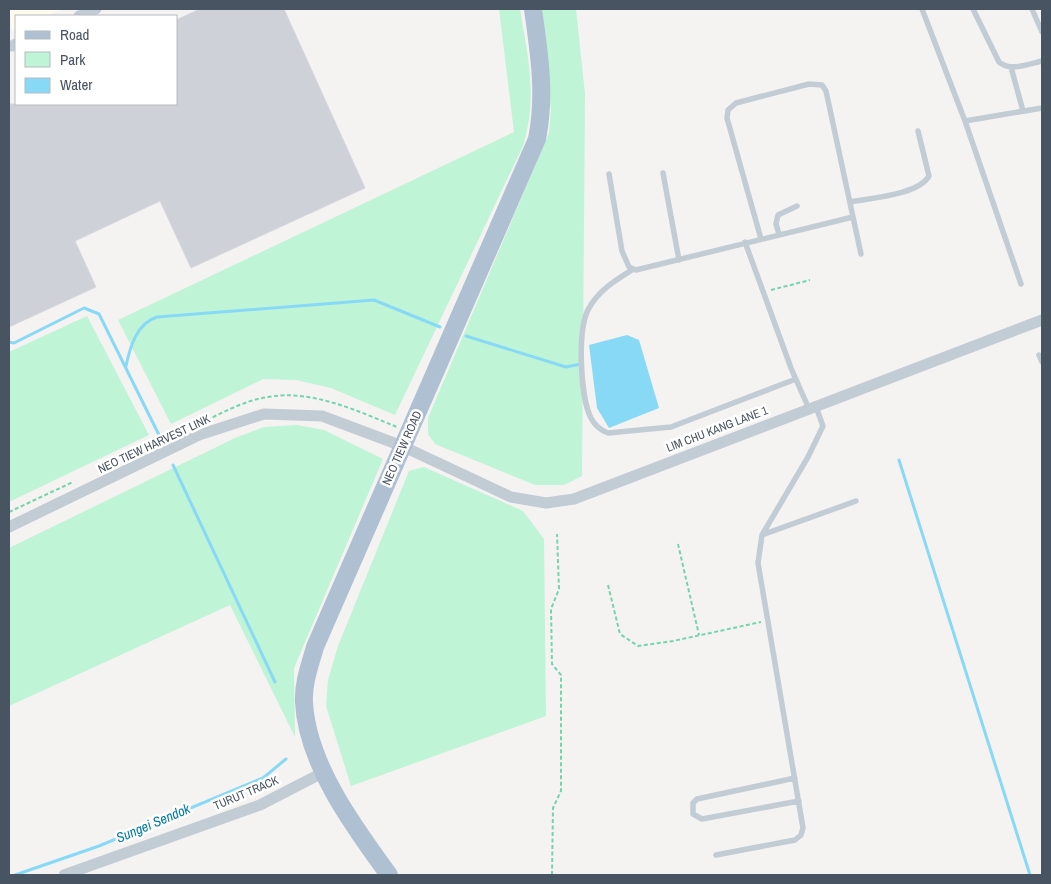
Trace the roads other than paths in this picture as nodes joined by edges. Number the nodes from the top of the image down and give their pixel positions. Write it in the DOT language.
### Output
graph roads {
  1 [pos="96,9"];
  2 [pos="533,9"];
  3 [pos="922,9"];
  4 [pos="973,9"];
  5 [pos="1032,9"];
  6 [pos="81,15"];
  7 [pos="1042,32"];
  8 [pos="1042,61"];
  9 [pos="1011,68"];
  10 [pos="1042,108"];
  11 [pos="1023,111"];
  12 [pos="965,120"];
  13 [pos="918,131"];
  14 [pos="663,173"];
  15 [pos="610,174"];
  16 [pos="850,202"];
  17 [pos="797,206"];
  18 [pos="854,217"];
  19 [pos="779,234"];
  20 [pos="761,238"];
  21 [pos="745,242"];
  22 [pos="861,254"];
  23 [pos="679,260"];
  24 [pos="632,270"];
  25 [pos="1021,284"];
  26 [pos="1042,320"];
  27 [pos="1039,355"];
  28 [pos="1042,362"];
  29 [pos="796,379"];
  30 [pos="813,408"];
  31 [pos="402,446"];
  32 [pos="856,502"];
  33 [pos="9,527"];
  34 [pos="762,535"];
  35 [pos="324,772"];
  36 [pos="795,778"];
  37 [pos="799,801"];
  38 [pos="716,855"];
  39 [pos="64,875"];
  40 [pos="389,875"];
  1 -- 6 [label="street"];
  2 -- 31 [label="main road, NEO TIEW ROAD"];
  3 -- 12 [label="lane"];
  4 -- 9 [label="lane"];
  5 -- 7 [label="lane"];
  8 -- 9 [label="lane"];
  9 -- 11 [label="lane"];
  10 -- 11 [label="lane"];
  11 -- 12 [label="lane"];
  12 -- 25 [label="lane"];
  13 -- 16 [label="lane"];
  14 -- 23 [label="lane"];
  15 -- 24 [label="lane"];
  16 -- 18 [label="lane"];
  16 -- 20 [label="lane"];
  17 -- 19 [label="lane"];
  18 -- 19 [label="lane"];
  18 -- 22 [label="lane"];
  19 -- 20 [label="lane"];
  20 -- 21 [label="lane"];
  21 -- 23 [label="lane"];
  21 -- 29 [label="lane"];
  23 -- 24 [label="lane"];
  24 -- 29 [label="lane"];
  26 -- 30 [label="street, LIM CHU KANG LANE 1"];
  27 -- 28 [label="lane"];
  29 -- 30 [label="lane"];
  30 -- 31 [label="street, LIM CHU KANG LANE 1"];
  30 -- 34 [label="lane"];
  31 -- 33 [label="street, NEO TIEW HARVEST LINK"];
  31 -- 35 [label="main road, NEO TIEW ROAD"];
  32 -- 34 [label="lane"];
  34 -- 36 [label="lane"];
  35 -- 39 [label="street, TURUT TRACK"];
  35 -- 40 [label="main road, NEO TIEW ROAD"];
  36 -- 37 [label="lane"];
  36 -- 37 [label="lane"];
  37 -- 38 [label="lane"];
}
